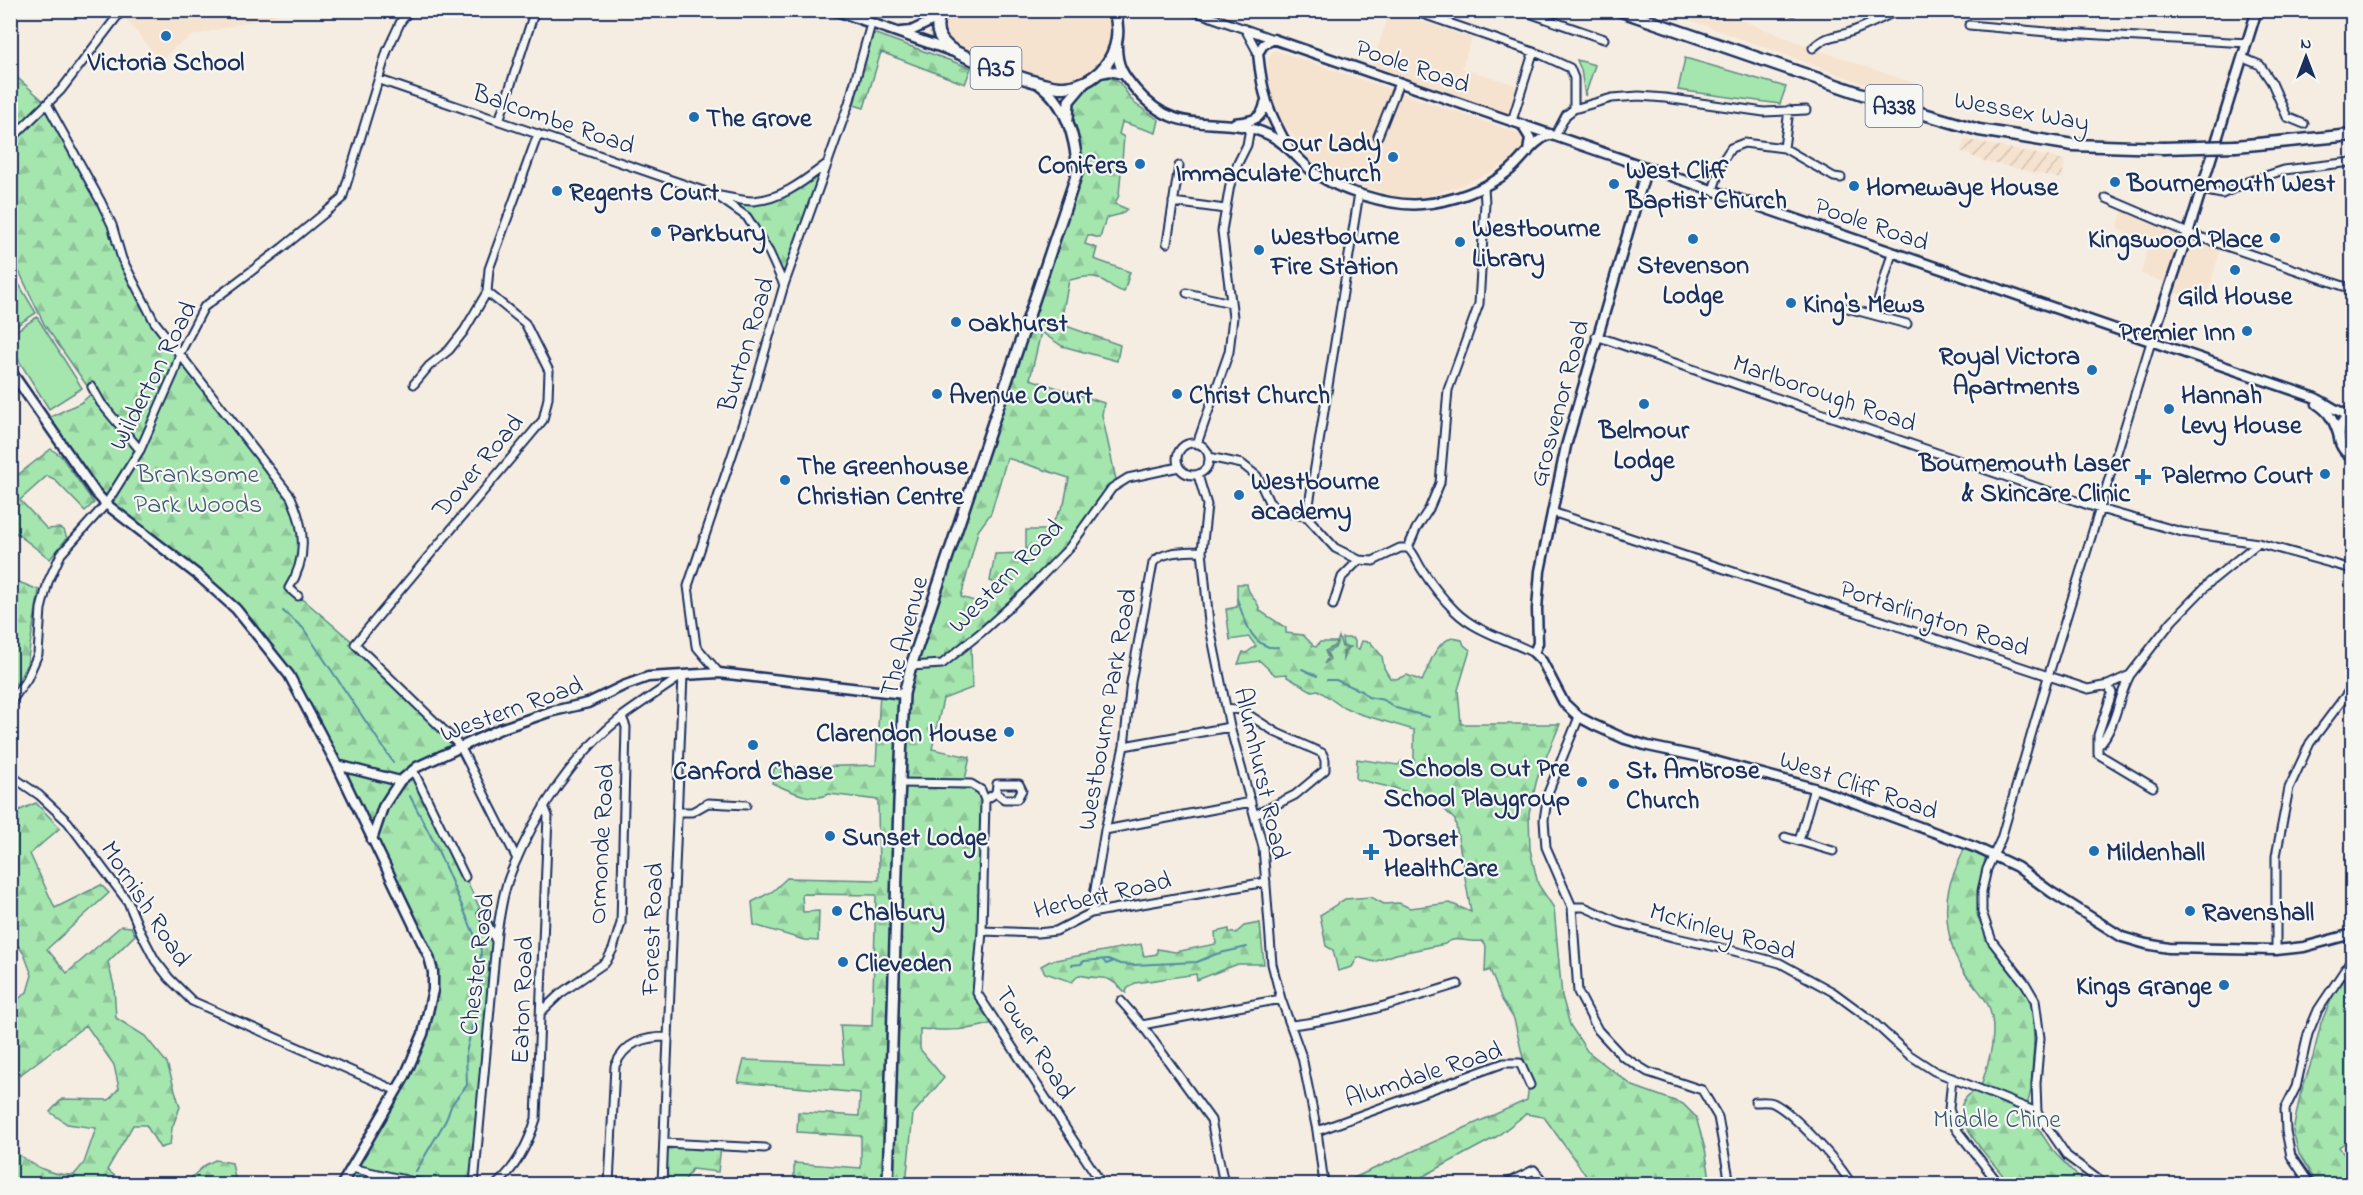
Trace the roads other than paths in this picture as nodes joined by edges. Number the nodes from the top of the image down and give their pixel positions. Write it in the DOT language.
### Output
graph roads {
  1 [pos="400,10"];
  2 [pos="410,10"];
  3 [pos="536,10"];
  4 [pos="834,10"];
  5 [pos="1114,10"];
  6 [pos="1191,10"];
  7 [pos="1411,10"];
  8 [pos="1618,10"];
  9 [pos="1898,10"];
  10 [pos="2257,10"];
  11 [pos="1526,12"];
  12 [pos="119,14"];
  13 [pos="939,14"];
  14 [pos="401,21"];
  15 [pos="871,24"];
  16 [pos="1969,25"];
  17 [pos="1245,29"];
  18 [pos="892,30"];
  19 [pos="1273,39"];
  20 [pos="1604,39"];
  21 [pos="2248,43"];
  22 [pos="1117,46"];
  23 [pos="1813,48"];
  24 [pos="954,52"];
  25 [pos="1258,53"];
  26 [pos="1533,53"];
  27 [pos="2243,58"];
  28 [pos="1122,74"];
  29 [pos="1090,78"];
  30 [pos="380,80"];
  31 [pos="1038,83"];
  32 [pos="1399,83"];
  33 [pos="1265,103"];
  34 [pos="47,104"];
  35 [pos="1574,109"];
  36 [pos="1789,110"];
  37 [pos="1806,110"];
  38 [pos="499,121"];
  39 [pos="1068,121"];
  40 [pos="1512,121"];
  41 [pos="1222,124"];
  42 [pos="1522,124"];
  43 [pos="2304,124"];
  44 [pos="1250,128"];
  45 [pos="538,134"];
  46 [pos="1552,135"];
  47 [pos="2352,135"];
  48 [pos="1378,136"];
  49 [pos="2328,138"];
  50 [pos="10,140"];
  51 [pos="2352,140"];
  52 [pos="1288,148"];
  53 [pos="1784,148"];
  54 [pos="1528,152"];
  55 [pos="2352,162"];
  56 [pos="828,163"];
  57 [pos="1179,166"];
  58 [pos="1647,168"];
  59 [pos="1840,178"];
  60 [pos="1484,187"];
  61 [pos="1713,190"];
  62 [pos="2201,190"];
  63 [pos="1359,193"];
  64 [pos="715,195"];
  65 [pos="2106,198"];
  66 [pos="1173,202"];
  67 [pos="1225,209"];
  68 [pos="2188,232"];
  69 [pos="1167,243"];
  70 [pos="1892,253"];
  71 [pos="784,285"];
  72 [pos="2352,289"];
  73 [pos="487,292"];
  74 [pos="1187,293"];
  75 [pos="1231,303"];
  76 [pos="1840,306"];
  77 [pos="1874,315"];
  78 [pos="1907,324"];
  79 [pos="1596,336"];
  80 [pos="2151,342"];
  81 [pos="180,353"];
  82 [pos="10,370"];
  83 [pos="414,384"];
  84 [pos="92,387"];
  85 [pos="2301,394"];
  86 [pos="2351,414"];
  87 [pos="2339,437"];
  88 [pos="1197,444"];
  89 [pos="140,450"];
  90 [pos="1209,457"];
  91 [pos="2352,457"];
  92 [pos="1179,467"];
  93 [pos="1198,475"];
  94 [pos="106,504"];
  95 [pos="2100,509"];
  96 [pos="1552,512"];
  97 [pos="1307,518"];
  98 [pos="2258,543"];
  99 [pos="1407,548"];
  100 [pos="1202,551"];
  101 [pos="1359,560"];
  102 [pos="2352,568"];
  103 [pos="298,596"];
  104 [pos="1333,605"];
  105 [pos="1534,653"];
  106 [pos="911,666"];
  107 [pos="719,674"];
  108 [pos="683,675"];
  109 [pos="2130,675"];
  110 [pos="2048,676"];
  111 [pos="2108,685"];
  112 [pos="2352,687"];
  113 [pos="904,694"];
  114 [pos="10,703"];
  115 [pos="1226,708"];
  116 [pos="622,717"];
  117 [pos="1580,717"];
  118 [pos="1230,727"];
  119 [pos="2100,744"];
  120 [pos="460,746"];
  121 [pos="1124,746"];
  122 [pos="337,765"];
  123 [pos="413,770"];
  124 [pos="10,775"];
  125 [pos="400,781"];
  126 [pos="900,783"];
  127 [pos="2153,787"];
  128 [pos="1814,788"];
  129 [pos="996,793"];
  130 [pos="985,800"];
  131 [pos="1251,802"];
  132 [pos="747,805"];
  133 [pos="544,806"];
  134 [pos="677,812"];
  135 [pos="1256,815"];
  136 [pos="1105,830"];
  137 [pos="1785,837"];
  138 [pos="372,840"];
  139 [pos="1799,841"];
  140 [pos="1833,850"];
  141 [pos="1993,855"];
  142 [pos="517,859"];
  143 [pos="465,877"];
  144 [pos="1266,882"];
  145 [pos="1572,907"];
  146 [pos="482,913"];
  147 [pos="1091,913"];
  148 [pos="982,931"];
  149 [pos="2351,935"];
  150 [pos="496,942"];
  151 [pos="2352,946"];
  152 [pos="2276,950"];
  153 [pos="2352,959"];
  154 [pos="1458,984"];
  155 [pos="1281,999"];
  156 [pos="1121,1001"];
  157 [pos="542,1011"];
  158 [pos="1142,1024"];
  159 [pos="1292,1025"];
  160 [pos="668,1037"];
  161 [pos="1952,1078"];
  162 [pos="1530,1084"];
  163 [pos="395,1090"];
  164 [pos="1755,1102"];
  165 [pos="2037,1112"];
  166 [pos="1317,1131"];
  167 [pos="664,1143"];
  168 [pos="765,1148"];
  169 [pos="351,1168"];
  170 [pos="342,1185"];
  171 [pos="424,1185"];
  172 [pos="474,1185"];
  173 [pos="497,1185"];
  174 [pos="609,1185"];
  175 [pos="662,1185"];
  176 [pos="888,1185"];
  177 [pos="1102,1185"];
  178 [pos="1224,1185"];
  179 [pos="1324,1185"];
  180 [pos="1505,1185"];
  181 [pos="1545,1185"];
  182 [pos="1730,1185"];
  183 [pos="1851,1185"];
  184 [pos="1999,1185"];
  185 [pos="2104,1185"];
  186 [pos="2310,1185"];
  1 -- 14 [label="street"];
  2 -- 14 [label="street, Wilderton Road"];
  3 -- 38 [label="street"];
  4 -- 15 [label="street"];
  5 -- 22 [label="highway"];
  6 -- 17 [label="street, Poole Road"];
  7 -- 26 [label="street"];
  8 -- 49 [label="highway, Wessex Way / A338, bridge"];
  9 -- 23 [label="street"];
  10 -- 21 [label="street"];
  11 -- 20 [label="street"];
  12 -- 34 [label="street"];
  13 -- 18 [label="street"];
  13 -- 24 [label="highway, A35"];
  14 -- 30 [label="street, Wilderton Road"];
  15 -- 18 [label="street"];
  15 -- 56 [label="street, Burton Road"];
  16 -- 21 [label="street"];
  17 -- 19 [label="street, Poole Road"];
  17 -- 25 [label="street"];
  18 -- 24 [label="street"];
  19 -- 25 [label="street"];
  19 -- 32 [label="street, Poole Road"];
  21 -- 27 [label="street"];
  22 -- 28 [label="street"];
  22 -- 29 [label="highway"];
  24 -- 31 [label="highway, A35"];
  25 -- 33 [label="street"];
  26 -- 35 [label="street"];
  26 -- 40 [label="street"];
  27 -- 43 [label="street"];
  27 -- 62 [label="street"];
  28 -- 29 [label="street"];
  28 -- 41 [label="street"];
  29 -- 31 [label="highway, A35"];
  29 -- 39 [label="main road"];
  30 -- 38 [label="street, Balcombe Road"];
  30 -- 81 [label="street, Wilderton Road"];
  31 -- 39 [label="main road, The Avenue"];
  32 -- 40 [label="street, Poole Road"];
  32 -- 48 [label="street"];
  33 -- 41 [label="street"];
  33 -- 52 [label="street"];
  34 -- 50 [label="street"];
  34 -- 81 [label="street"];
  35 -- 36 [label="street"];
  35 -- 46 [label="street"];
  36 -- 37 [label="street"];
  36 -- 53 [label="street"];
  38 -- 45 [label="street, Balcombe Road"];
  39 -- 106 [label="main road, The Avenue"];
  40 -- 42 [label="street, Poole Road"];
  41 -- 44 [label="street"];
  42 -- 46 [label="street, Poole Road"];
  42 -- 54 [label="street"];
  44 -- 52 [label="street"];
  44 -- 67 [label="street"];
  45 -- 64 [label="street, Balcombe Road"];
  45 -- 73 [label="street"];
  46 -- 54 [label="street"];
  46 -- 58 [label="street, Poole Road"];
  47 -- 49 [label="highway, Wessex Way"];
  49 -- 51 [label="highway, Wessex Way"];
  52 -- 63 [label="street"];
  53 -- 59 [label="street"];
  53 -- 61 [label="street"];
  54 -- 60 [label="street"];
  55 -- 62 [label="street"];
  56 -- 64 [label="street, Balcombe Road"];
  56 -- 71 [label="street, Burton Road"];
  57 -- 66 [label="street"];
  58 -- 61 [label="street, Poole Road"];
  58 -- 79 [label="street, Grosvenor Road"];
  60 -- 63 [label="street"];
  60 -- 99 [label="street"];
  61 -- 70 [label="street, Poole Road"];
  62 -- 68 [label="street"];
  63 -- 97 [label="street"];
  64 -- 71 [label="street, Balcombe Road"];
  65 -- 68 [label="street"];
  66 -- 67 [label="street"];
  66 -- 69 [label="street"];
  67 -- 75 [label="street"];
  68 -- 72 [label="street"];
  68 -- 80 [label="street"];
  70 -- 77 [label="street"];
  70 -- 80 [label="street, Poole Road"];
  71 -- 107 [label="street, Burton Road"];
  73 -- 83 [label="street"];
  73 -- 120 [label="street, Dover Road"];
  74 -- 75 [label="street"];
  75 -- 88 [label="street"];
  76 -- 77 [label="street"];
  77 -- 78 [label="street"];
  79 -- 95 [label="street, Marlborough Road"];
  79 -- 96 [label="street, Grosvenor Road"];
  80 -- 85 [label="street, Poole Road"];
  80 -- 95 [label="street"];
  81 -- 89 [label="street, Wilderton Road"];
  81 -- 103 [label="street"];
  82 -- 94 [label="street"];
  84 -- 89 [label="street"];
  85 -- 86 [label="street, Poole Road"];
  85 -- 87 [label="street, Poole Road"];
  86 -- 87 [label="main road"];
  87 -- 91 [label="main road"];
  88 -- 90 [label="street"];
  88 -- 92 [label="street"];
  89 -- 94 [label="street, Wilderton Road"];
  90 -- 93 [label="street"];
  90 -- 97 [label="street"];
  92 -- 93 [label="street"];
  92 -- 106 [label="street, Western Road"];
  93 -- 100 [label="street, Alumhurst Road"];
  94 -- 114 [label="street, Wilderton Road"];
  94 -- 122 [label="street"];
  95 -- 98 [label="street, Marlborough Road"];
  95 -- 110 [label="street"];
  96 -- 105 [label="street, Grosvenor Road"];
  96 -- 110 [label="street, Portarlington Road"];
  97 -- 101 [label="street"];
  98 -- 102 [label="street, Marlborough Road"];
  98 -- 109 [label="street, Portarlington Road"];
  99 -- 101 [label="street"];
  99 -- 105 [label="street, West Cliff Road"];
  100 -- 115 [label="street, Alumhurst Road"];
  100 -- 121 [label="street, Westbourne Park Road"];
  101 -- 104 [label="street"];
  105 -- 117 [label="street, West Cliff Road"];
  106 -- 113 [label="main road, The Avenue"];
  107 -- 108 [label="street, Western Road"];
  107 -- 113 [label="street, Western Road"];
  108 -- 116 [label="street, Chester Road"];
  108 -- 120 [label="street, Western Road"];
  108 -- 134 [label="street, Forest Road"];
  109 -- 111 [label="street, Portarlington Road"];
  109 -- 119 [label="street"];
  110 -- 111 [label="street, Portarlington Road"];
  110 -- 141 [label="street"];
  111 -- 119 [label="street"];
  112 -- 152 [label="street"];
  113 -- 126 [label="main road, The Avenue"];
  115 -- 118 [label="street, Alumhurst Road"];
  115 -- 135 [label="street"];
  116 -- 133 [label="street, Chester Road"];
  116 -- 157 [label="street, Ormonde Road"];
  117 -- 128 [label="street, West Cliff Road"];
  117 -- 145 [label="street"];
  118 -- 121 [label="street"];
  118 -- 131 [label="street, Alumhurst Road"];
  119 -- 127 [label="street"];
  120 -- 123 [label="street, Western Road"];
  120 -- 142 [label="street"];
  121 -- 136 [label="street, Westbourne Park Road"];
  122 -- 125 [label="street"];
  122 -- 138 [label="street"];
  123 -- 125 [label="street, Western Road"];
  123 -- 143 [label="street"];
  124 -- 163 [label="street, Mornish Road"];
  125 -- 138 [label="street, Western Road"];
  126 -- 130 [label="street"];
  126 -- 176 [label="main road, The Avenue"];
  128 -- 139 [label="street"];
  128 -- 141 [label="street, West Cliff Road"];
  129 -- 130 [label="street"];
  130 -- 148 [label="street, Tower Road"];
  131 -- 135 [label="street, Alumhurst Road"];
  131 -- 136 [label="street"];
  132 -- 134 [label="street"];
  133 -- 142 [label="street, Chester Road"];
  133 -- 157 [label="street, Eaton Road"];
  134 -- 160 [label="street, Forest Road"];
  135 -- 144 [label="street, Alumhurst Road"];
  136 -- 147 [label="street, Westbourne Park Road"];
  137 -- 139 [label="street"];
  138 -- 163 [label="street"];
  139 -- 140 [label="street"];
  141 -- 152 [label="street, West Cliff Road"];
  141 -- 165 [label="street"];
  142 -- 150 [label="street, Chester Road"];
  144 -- 147 [label="street, Herbert Road"];
  144 -- 155 [label="street, Alumhurst Road"];
  145 -- 161 [label="street, McKinley Road"];
  145 -- 182 [label="street"];
  146 -- 150 [label="street"];
  147 -- 148 [label="street, Herbert Road"];
  148 -- 177 [label="street, Tower Road"];
  149 -- 151 [label="street"];
  149 -- 152 [label="street, West Cliff Road"];
  150 -- 172 [label="street, Chester Road"];
  153 -- 186 [label="street"];
  154 -- 159 [label="street"];
  155 -- 158 [label="street"];
  155 -- 159 [label="street, Alumhurst Road"];
  156 -- 158 [label="street"];
  157 -- 173 [label="street, Eaton Road"];
  158 -- 178 [label="street"];
  159 -- 166 [label="street, Alumhurst Road"];
  160 -- 167 [label="street, Forest Road"];
  160 -- 174 [label="street"];
  161 -- 165 [label="street, McKinley Road"];
  161 -- 184 [label="street"];
  162 -- 166 [label="street, Alumdale Road"];
  163 -- 169 [label="street"];
  164 -- 183 [label="street"];
  165 -- 185 [label="street"];
  166 -- 179 [label="street, Alumhurst Road"];
  167 -- 168 [label="street"];
  167 -- 175 [label="street, Forest Road"];
  169 -- 170 [label="street"];
  169 -- 171 [label="street"];
  180 -- 181 [label="street"];
}
